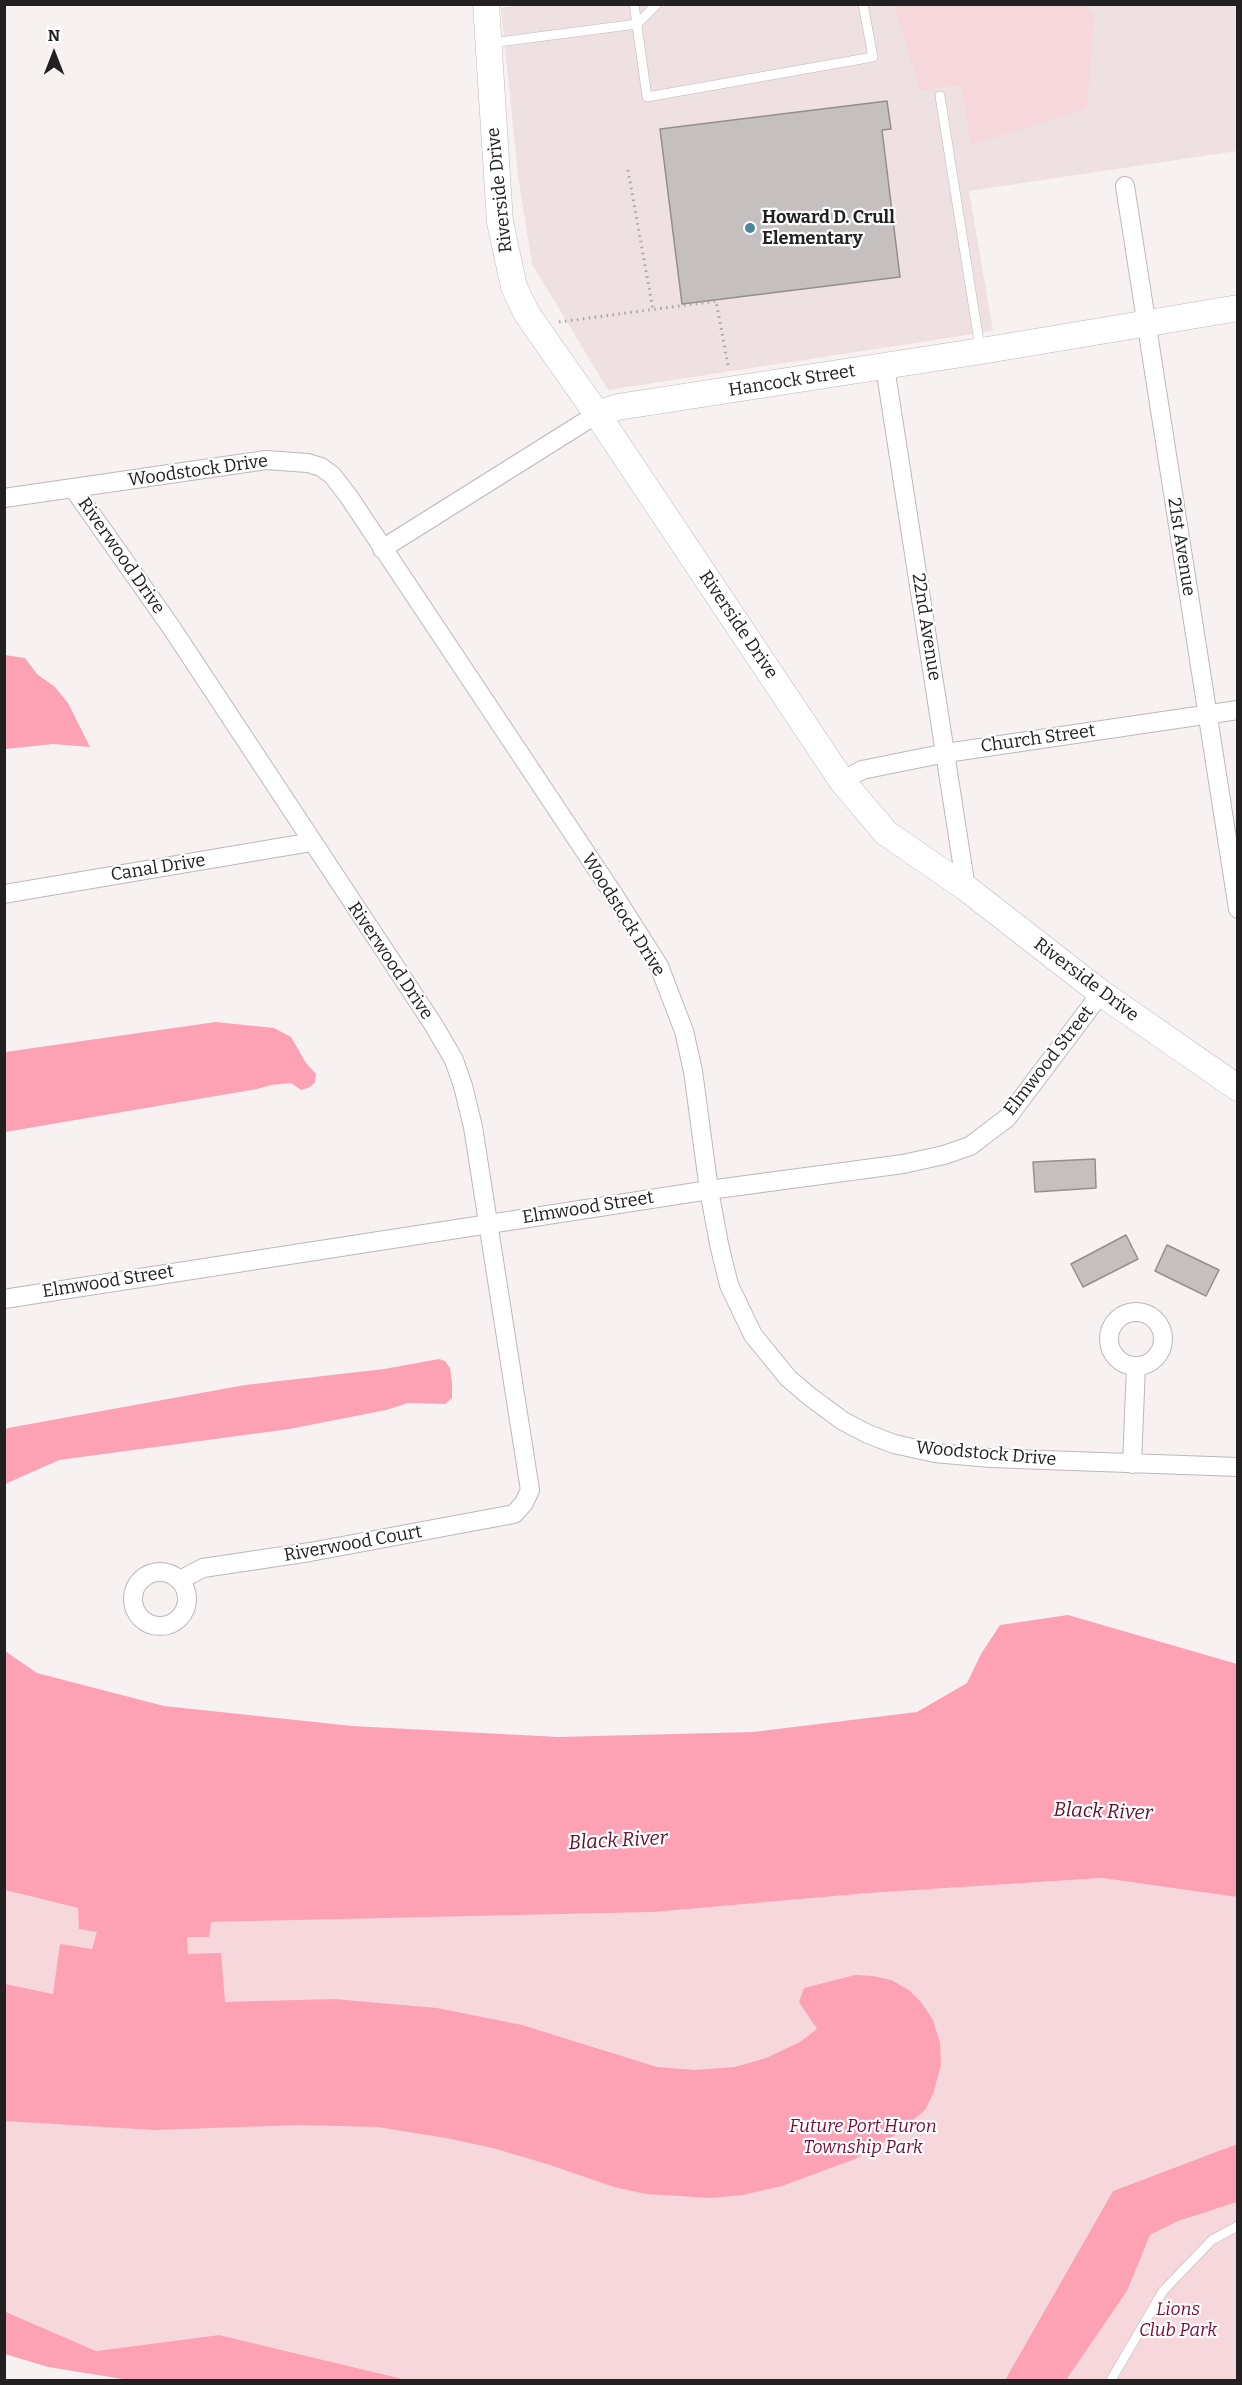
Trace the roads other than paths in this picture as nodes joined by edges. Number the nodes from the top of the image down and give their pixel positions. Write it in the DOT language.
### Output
graph roads {
  1 [pos="486,4"];
  2 [pos="634,4"];
  3 [pos="657,4"];
  4 [pos="863,4"];
  5 [pos="637,24"];
  6 [pos="488,43"];
  7 [pos="940,96"];
  8 [pos="1125,186"];
  9 [pos="1238,309"];
  10 [pos="1145,323"];
  11 [pos="981,351"];
  12 [pos="885,367"];
  13 [pos="597,414"];
  14 [pos="73,488"];
  15 [pos="4,498"];
  16 [pos="382,549"];
  17 [pos="1238,710"];
  18 [pos="1208,715"];
  19 [pos="946,753"];
  20 [pos="842,781"];
  21 [pos="312,842"];
  22 [pos="966,888"];
  23 [pos="4,894"];
  24 [pos="1238,909"];
  25 [pos="1101,993"];
  26 [pos="1238,1088"];
  27 [pos="709,1190"];
  28 [pos="487,1223"];
  29 [pos="4,1299"];
  30 [pos="1136,1366"];
  31 [pos="1132,1464"];
  32 [pos="1238,1467"];
  33 [pos="524,1503"];
  34 [pos="180,1580"];
  35 [pos="1238,2226"];
  36 [pos="1111,2380"];
  1 -- 6 [label="street, Riverside Drive"];
  2 -- 5 [label="lane"];
  3 -- 5 [label="lane"];
  4 -- 5 [label="lane"];
  5 -- 6 [label="lane"];
  6 -- 13 [label="street, Riverside Drive"];
  7 -- 11 [label="lane"];
  8 -- 10 [label="street, 21st Avenue"];
  9 -- 10 [label="street, Hancock Street"];
  10 -- 11 [label="street, Hancock Street"];
  10 -- 18 [label="street, 21st Avenue"];
  11 -- 12 [label="street, Hancock Street"];
  12 -- 13 [label="street, Hancock Street"];
  12 -- 19 [label="street, 22nd Avenue"];
  13 -- 16 [label="street, Hancock Street"];
  13 -- 20 [label="street, Riverside Drive"];
  14 -- 15 [label="street, Woodstock Drive"];
  14 -- 16 [label="street, Woodstock Drive"];
  14 -- 21 [label="street, Riverwood Drive"];
  16 -- 27 [label="street, Woodstock Drive"];
  17 -- 18 [label="street, Church Street"];
  18 -- 19 [label="street, Church Street"];
  18 -- 24 [label="street, 21st Avenue"];
  19 -- 20 [label="street, Church Street"];
  19 -- 22 [label="street, 22nd Avenue"];
  20 -- 22 [label="street, Riverside Drive"];
  21 -- 23 [label="street, Canal Drive"];
  21 -- 28 [label="street, Riverwood Drive"];
  22 -- 25 [label="street, Riverside Drive"];
  25 -- 26 [label="street, Riverside Drive"];
  25 -- 27 [label="street, Elmwood Street"];
  27 -- 28 [label="street, Elmwood Street"];
  27 -- 31 [label="street, Woodstock Drive"];
  28 -- 29 [label="street, Elmwood Street"];
  28 -- 33 [label="street, Riverwood Drive"];
  30 -- 31 [label="street"];
  31 -- 32 [label="street, Woodstock Drive"];
  33 -- 34 [label="street, Riverwood Court"];
  35 -- 36 [label="lane"];
}
